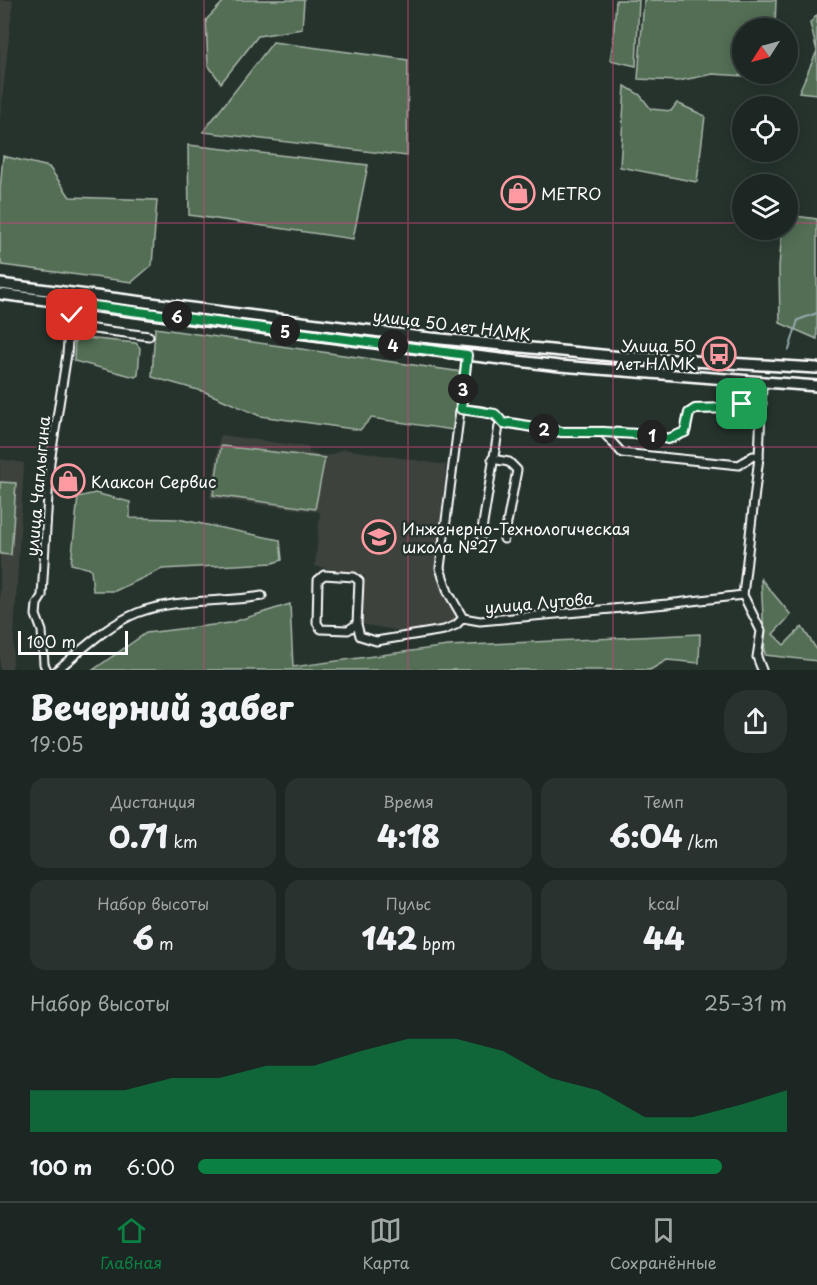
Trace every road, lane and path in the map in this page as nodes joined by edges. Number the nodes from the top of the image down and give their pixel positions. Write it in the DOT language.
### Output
graph roads {
  1 [pos="0,284"];
  2 [pos="0,294"];
  3 [pos="84,294"];
  4 [pos="71,303"];
  5 [pos="70,326"];
  6 [pos="149,336"];
  7 [pos="579,353"];
  8 [pos="467,355"];
  9 [pos="560,366"];
  10 [pos="817,368"];
  11 [pos="759,381"];
  12 [pos="817,386"];
  13 [pos="762,403"];
  14 [pos="461,409"];
  15 [pos="504,424"];
  16 [pos="603,432"];
  17 [pos="759,457"];
  18 [pos="492,459"];
  19 [pos="481,536"];
  20 [pos="504,539"];
  21 [pos="743,595"];
  22 [pos="262,596"];
  23 [pos="463,618"];
  24 [pos="357,624"];
  25 [pos="47,670"];
  26 [pos="57,670"];
  27 [pos="762,670"];
  1 -- 3 [label="main road, улица 50 лет НЛМК"];
  2 -- 4 [label="main road, улица 50 лет НЛМК"];
  3 -- 4 [label="main road"];
  3 -- 7 [label="main road, улица 50 лет НЛМК"];
  4 -- 5 [label="street, улица Чаплыгина"];
  4 -- 8 [label="main road, улица 50 лет НЛМК"];
  5 -- 6 [label="street"];
  5 -- 25 [label="street, улица Чаплыгина"];
  7 -- 9 [label="main road"];
  7 -- 10 [label="main road, улица 50 лет НЛМК"];
  8 -- 9 [label="main road, улица 50 лет НЛМК"];
  8 -- 14 [label="street, улица Лутова"];
  9 -- 11 [label="main road, улица 50 лет НЛМК"];
  11 -- 12 [label="main road"];
  11 -- 13 [label="street"];
  13 -- 16 [label="street"];
  13 -- 17 [label="street"];
  14 -- 15 [label="street"];
  14 -- 23 [label="street, улица Лутова"];
  15 -- 16 [label="street"];
  15 -- 18 [label="street"];
  16 -- 17 [label="street"];
  17 -- 21 [label="street"];
  18 -- 19 [label="street"];
  18 -- 20 [label="street"];
  21 -- 23 [label="street, улица Лутова"];
  21 -- 27 [label="street"];
  22 -- 26 [label="street"];
  23 -- 24 [label="street"];
  24 -- 24 [label="street"];
}
